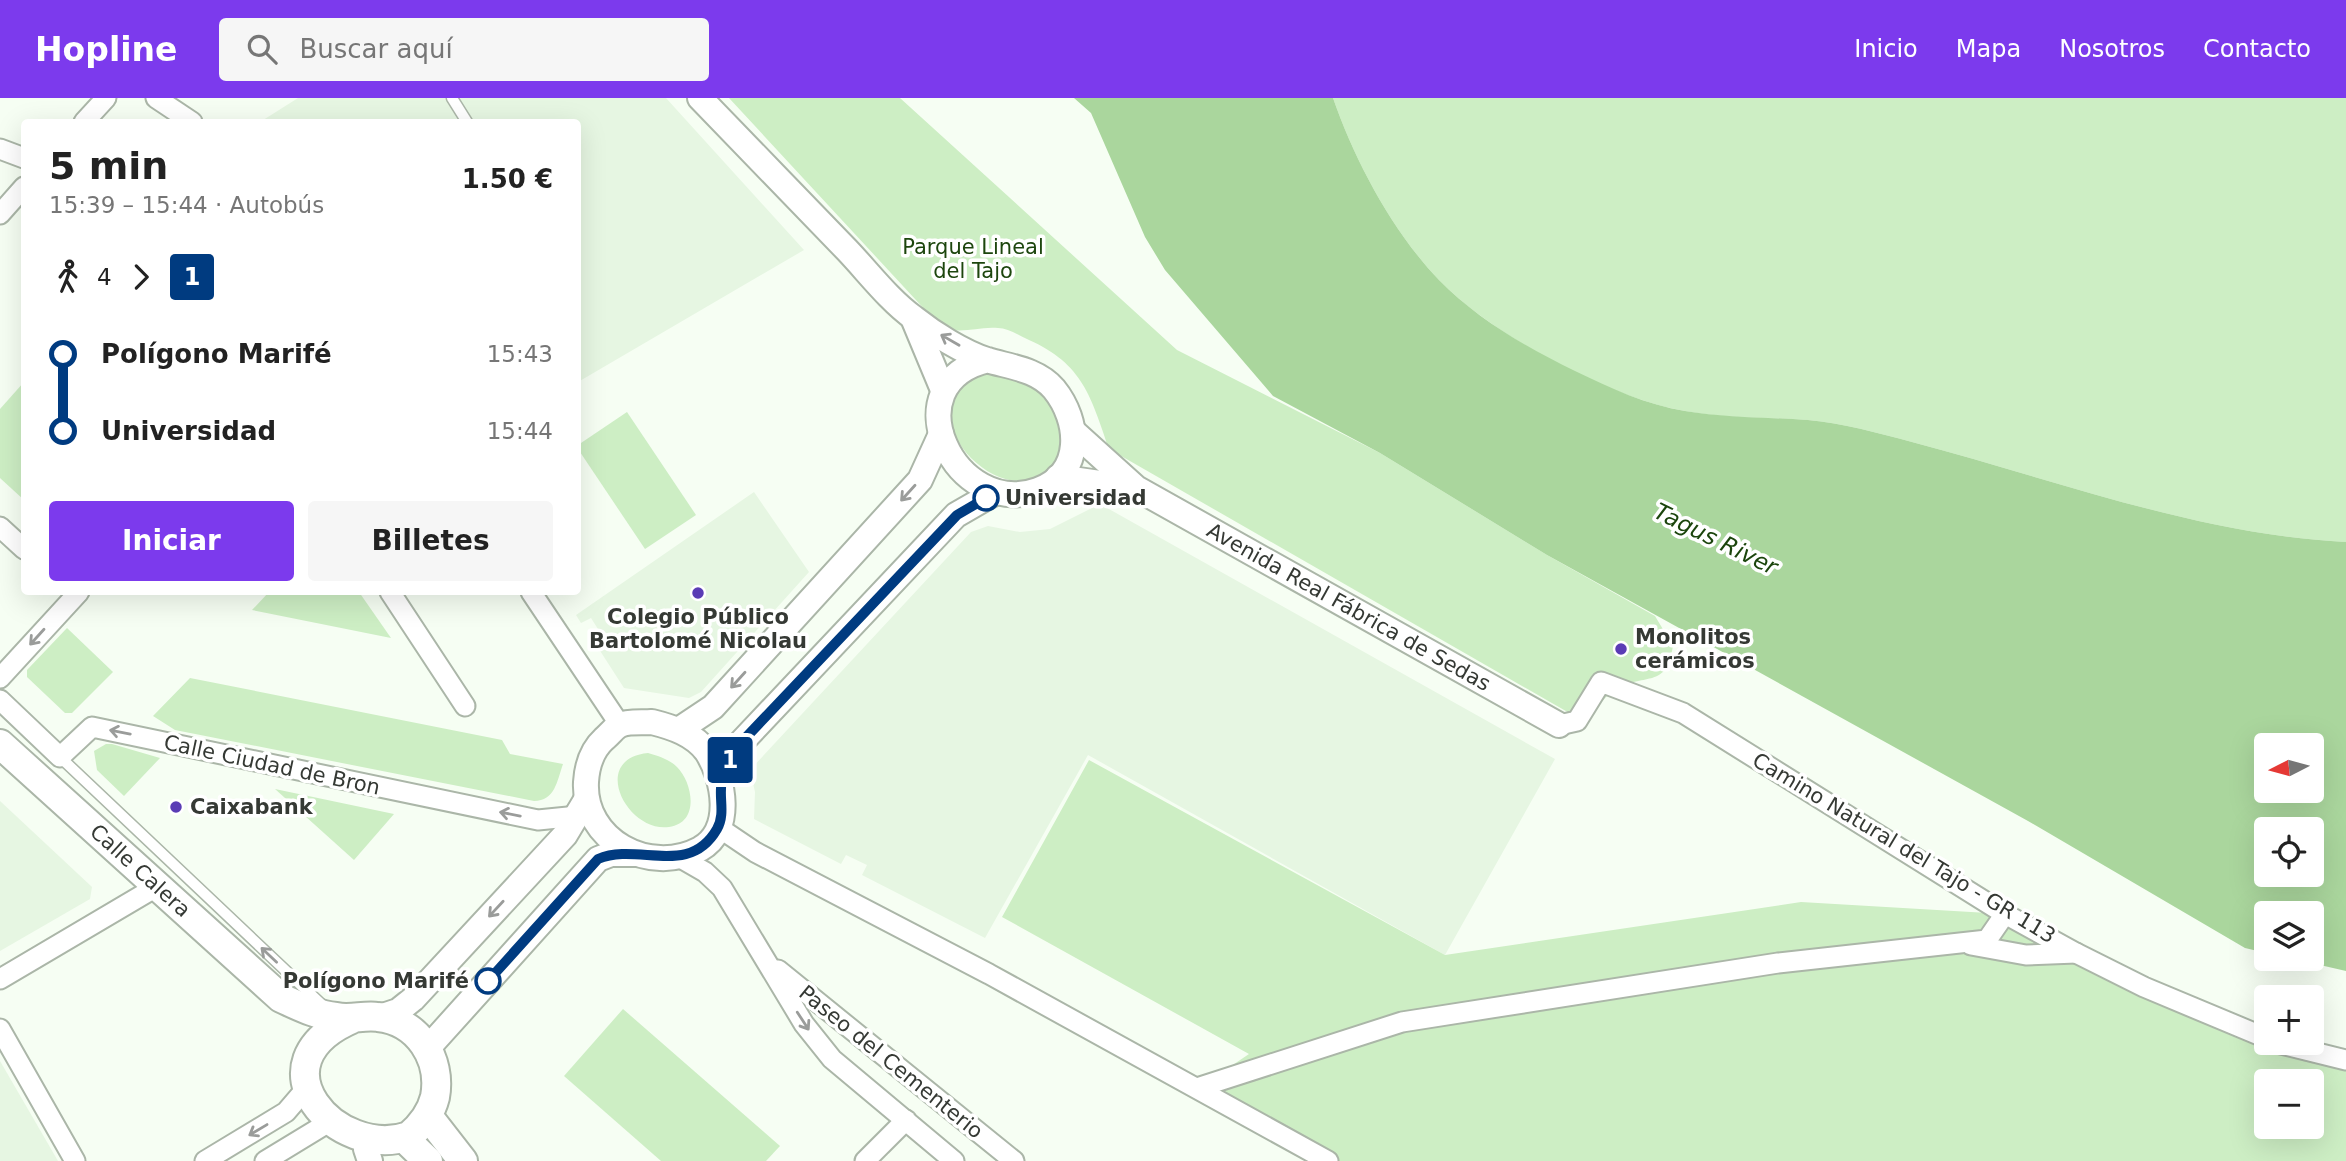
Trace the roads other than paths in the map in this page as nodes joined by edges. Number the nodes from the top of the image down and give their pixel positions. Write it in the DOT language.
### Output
graph roads {
  1 [pos="106,98"];
  2 [pos="156,98"];
  3 [pos="452,98"];
  4 [pos="699,98"];
  5 [pos="87,119"];
  6 [pos="187,119"];
  7 [pos="465,119"];
  8 [pos="0,149"];
  9 [pos="21,157"];
  10 [pos="21,190"];
  11 [pos="0,214"];
  12 [pos="913,318"];
  13 [pos="988,360"];
  14 [pos="943,390"];
  15 [pos="1075,433"];
  16 [pos="941,435"];
  17 [pos="1058,477"];
  18 [pos="1136,488"];
  19 [pos="996,492"];
  20 [pos="0,527"];
  21 [pos="21,546"];
  22 [pos="72,595"];
  23 [pos="392,595"];
  24 [pos="533,595"];
  25 [pos="0,678"];
  26 [pos="0,700"];
  27 [pos="465,706"];
  28 [pos="620,725"];
  29 [pos="1559,725"];
  30 [pos="680,729"];
  31 [pos="0,744"];
  32 [pos="60,757"];
  33 [pos="721,783"];
  34 [pos="582,808"];
  35 [pos="718,827"];
  36 [pos="636,854"];
  37 [pos="679,857"];
  38 [pos="156,887"];
  39 [pos="2004,914"];
  40 [pos="1959,943"];
  41 [pos="2076,953"];
  42 [pos="768,962"];
  43 [pos="0,979"];
  44 [pos="281,998"];
  45 [pos="357,1018"];
  46 [pos="0,1029"];
  47 [pos="2254,1033"];
  48 [pos="428,1049"];
  49 [pos="2324,1055"];
  50 [pos="309,1057"];
  51 [pos="2346,1060"];
  52 [pos="1200,1087"];
  53 [pos="304,1091"];
  54 [pos="428,1116"];
  55 [pos="905,1120"];
  56 [pos="321,1127"];
  57 [pos="405,1147"];
  58 [pos="368,1155"];
  59 [pos="75,1161"];
  60 [pos="205,1161"];
  61 [pos="265,1161"];
  62 [pos="428,1161"];
  63 [pos="463,1161"];
  64 [pos="865,1161"];
  65 [pos="954,1161"];
  66 [pos="1014,1161"];
  67 [pos="1328,1161"];
  1 -- 5 [label="street"];
  2 -- 6 [label="street"];
  3 -- 7 [label="lane"];
  4 -- 12 [label="street, Avenida Real Fábrica de Sedas"];
  8 -- 9 [label="street"];
  10 -- 11 [label="street"];
  13 -- 12 [label="street, Avenida Real Fábrica de Sedas, one-way"];
  12 -- 14 [label="street, Avenida Real Fábrica de Sedas"];
  13 -- 14 [label="street"];
  13 -- 15 [label="street, Avenida Real Fábrica de Sedas"];
  14 -- 16 [label="street, Avenida Real Fábrica de Sedas"];
  15 -- 17 [label="street"];
  15 -- 18 [label="street, Avenida Real Fábrica de Sedas"];
  16 -- 19 [label="street, Avenida Real Fábrica de Sedas"];
  16 -- 30 [label="street, one-way"];
  17 -- 18 [label="street, Avenida Real Fábrica de Sedas"];
  17 -- 19 [label="street"];
  18 -- 29 [label="street, Avenida Real Fábrica de Sedas"];
  19 -- 33 [label="street"];
  20 -- 21 [label="street"];
  22 -- 25 [label="street, one-way"];
  23 -- 27 [label="street"];
  24 -- 28 [label="street"];
  26 -- 32 [label="street"];
  28 -- 30 [label="street"];
  28 -- 34 [label="street"];
  29 -- 39 [label="street, Camino Natural del Tajo - GR 113"];
  30 -- 33 [label="street"];
  31 -- 38 [label="main road, Calle Calera"];
  34 -- 32 [label="street, Calle Ciudad de Bron, one-way"];
  45 -- 32 [label="lane, one-way"];
  33 -- 35 [label="street"];
  34 -- 36 [label="street"];
  34 -- 45 [label="street, one-way"];
  35 -- 37 [label="street"];
  35 -- 52 [label="street"];
  36 -- 37 [label="street"];
  36 -- 48 [label="street"];
  37 -- 42 [label="street, Paseo del Cementerio"];
  38 -- 43 [label="street"];
  38 -- 44 [label="main road, Calle Calera"];
  39 -- 40 [label="street"];
  39 -- 41 [label="street, Camino Natural del Tajo - GR 113"];
  40 -- 41 [label="street"];
  40 -- 52 [label="street"];
  41 -- 47 [label="street, Camino Natural del Tajo - GR 113"];
  42 -- 55 [label="street, Paseo del Cementerio, one-way"];
  42 -- 66 [label="street, Paseo del Cementerio"];
  44 -- 45 [label="main road, Calle Calera"];
  44 -- 50 [label="main road, Calle Calera"];
  45 -- 48 [label="main road, Calle Calera"];
  45 -- 50 [label="main road"];
  46 -- 59 [label="street"];
  48 -- 54 [label="main road"];
  49 -- 51 [label="street"];
  50 -- 53 [label="main road"];
  52 -- 67 [label="street"];
  53 -- 56 [label="main road"];
  53 -- 60 [label="street, one-way"];
  54 -- 57 [label="main road"];
  54 -- 63 [label="main road"];
  55 -- 64 [label="street"];
  55 -- 65 [label="street, Paseo del Cementerio"];
  56 -- 58 [label="main road"];
  56 -- 61 [label="street"];
  57 -- 58 [label="main road"];
  57 -- 62 [label="main road"];
}
